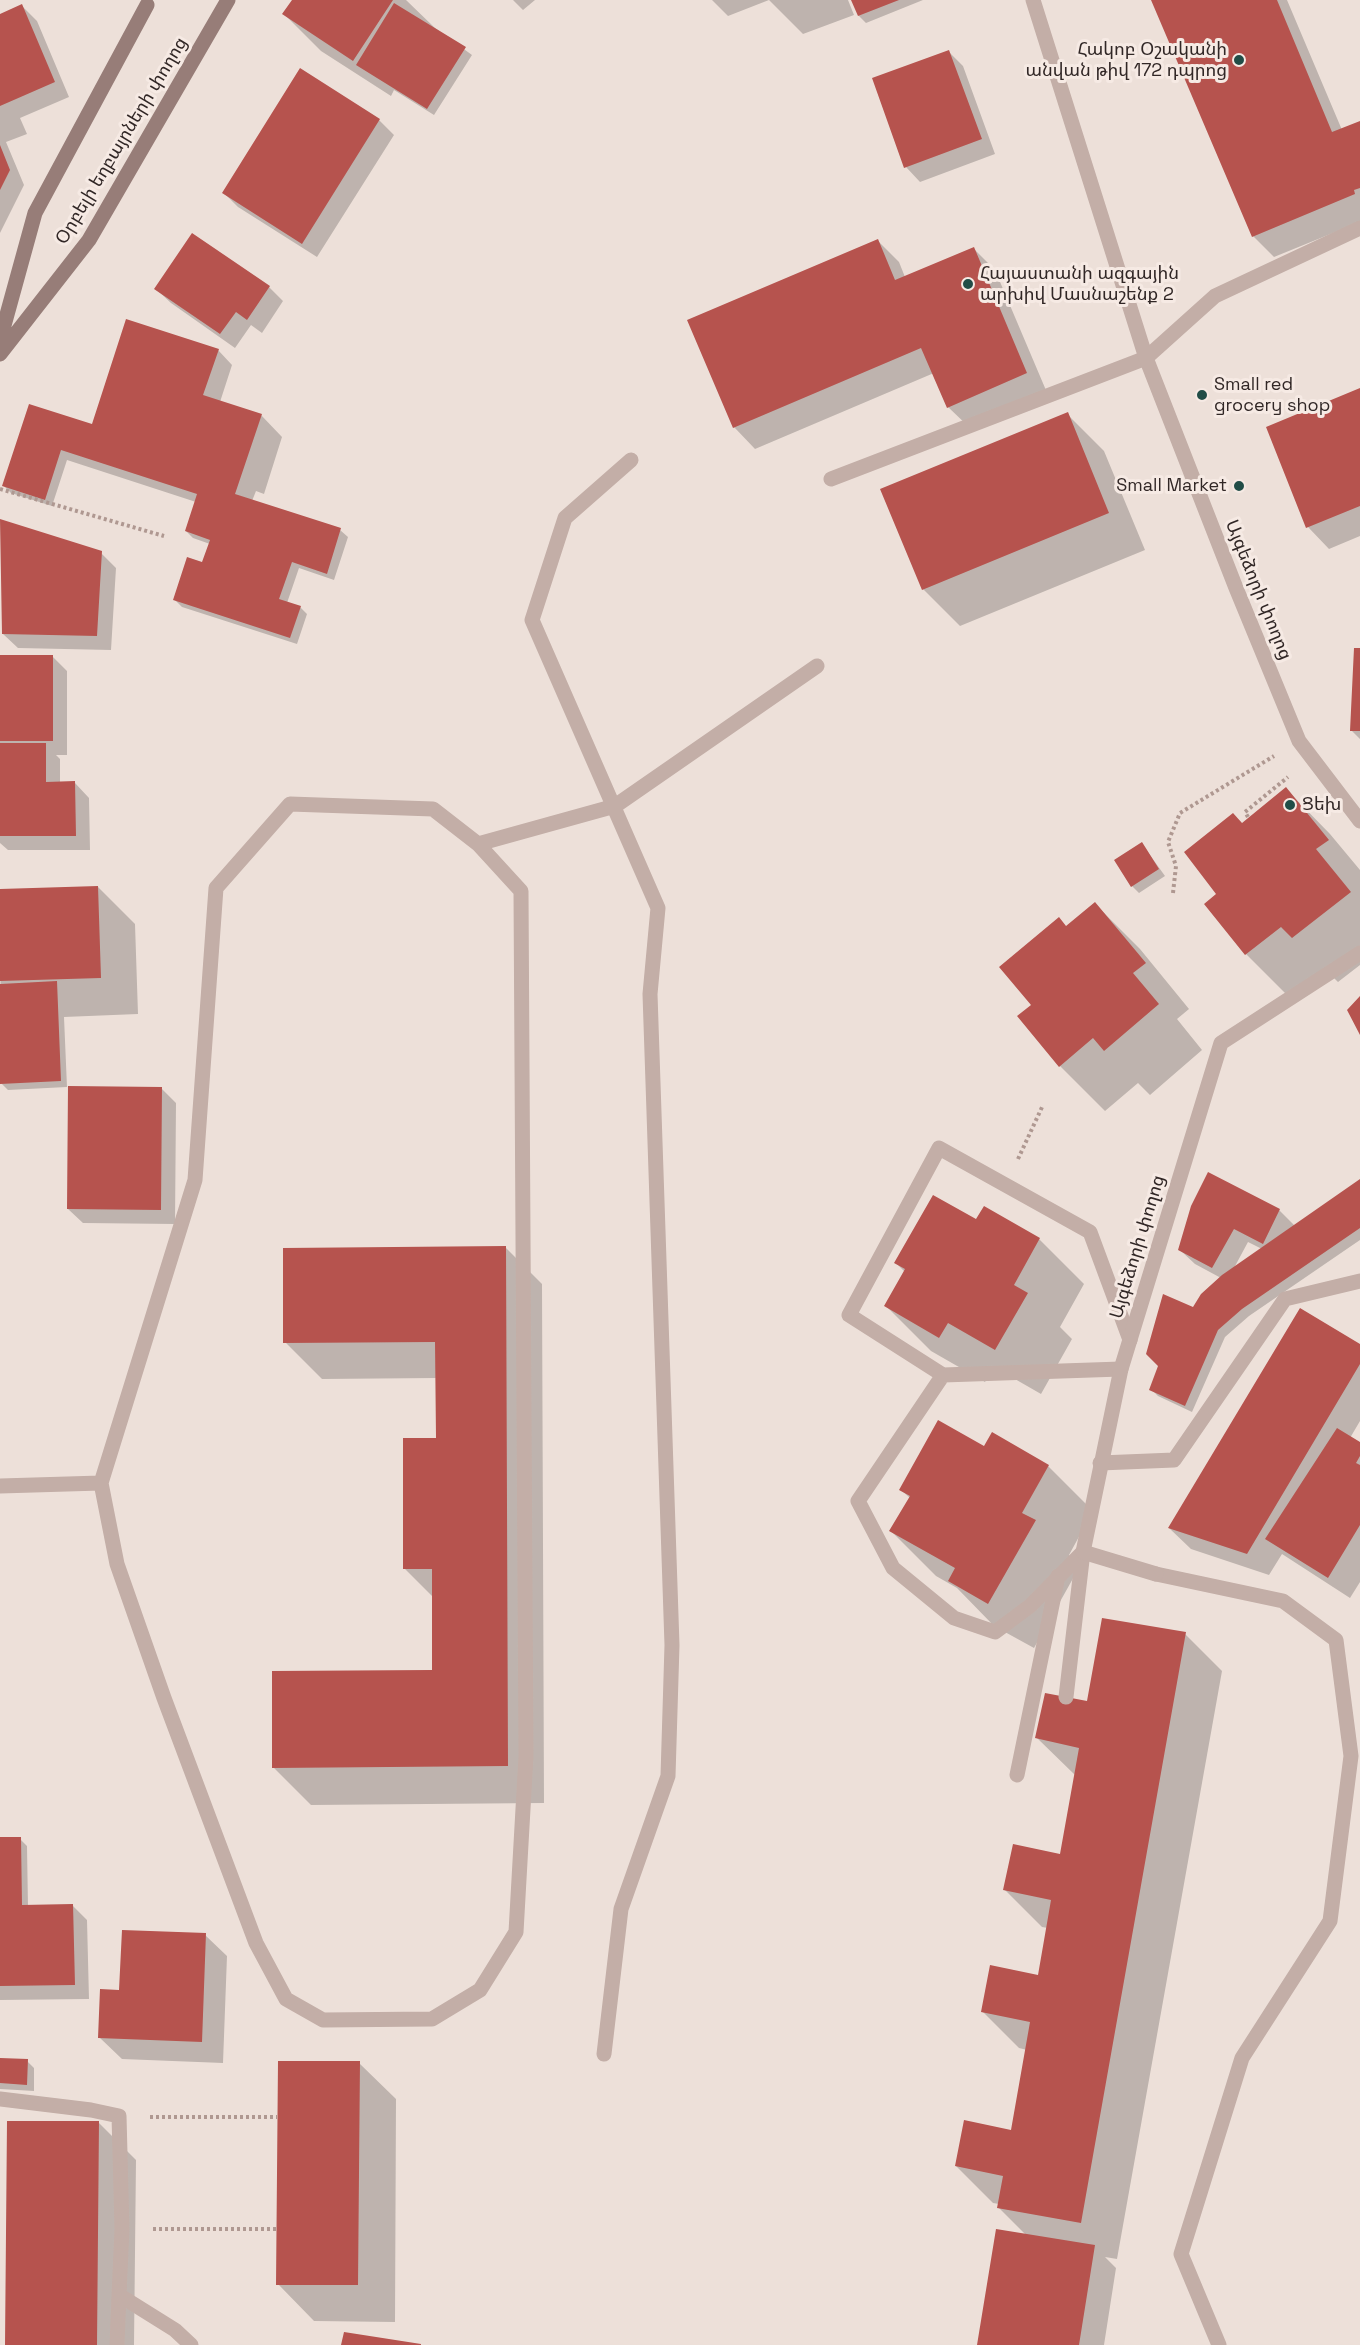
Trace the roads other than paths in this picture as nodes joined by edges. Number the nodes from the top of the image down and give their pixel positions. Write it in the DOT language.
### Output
graph roads {
  1 [pos="228,0"];
  2 [pos="1033,0"];
  3 [pos="147,5"];
  4 [pos="1360,228"];
  5 [pos="0,340"];
  6 [pos="0,354"];
  7 [pos="1146,358"];
  8 [pos="631,460"];
  9 [pos="831,479"];
  10 [pos="817,666"];
  11 [pos="615,806"];
  12 [pos="1360,821"];
  13 [pos="478,844"];
  14 [pos="1360,953"];
  15 [pos="1360,1281"];
  16 [pos="1130,1340"];
  17 [pos="1122,1369"];
  18 [pos="943,1375"];
  19 [pos="1100,1463"];
  20 [pos="101,1483"];
  21 [pos="0,1486"];
  22 [pos="1083,1552"];
  23 [pos="1058,1576"];
  24 [pos="1066,1697"];
  25 [pos="1017,1775"];
  26 [pos="604,2054"];
  27 [pos="0,2099"];
  28 [pos="119,2295"];
  29 [pos="117,2345"];
  30 [pos="191,2345"];
  31 [pos="1219,2345"];
  1 -- 6 [label="street, Օրբելի եղբայրների փողոց"];
  2 -- 7 [label="street, Այգեձորի փողոց"];
  3 -- 5 [label="street, Օրբելի եղբայրների փողոց"];
  4 -- 7 [label="street"];
  7 -- 9 [label="street"];
  7 -- 12 [label="street, Այգեձորի փողոց"];
  8 -- 11 [label="street"];
  10 -- 11 [label="street"];
  11 -- 13 [label="street"];
  11 -- 26 [label="street"];
  13 -- 20 [label="street"];
  13 -- 20 [label="street"];
  14 -- 16 [label="street, Այգեձորի փողոց"];
  15 -- 19 [label="street"];
  16 -- 17 [label="street, Այգեձորի փողոց"];
  16 -- 18 [label="street"];
  17 -- 18 [label="street"];
  17 -- 19 [label="street, Այգեձորի փողոց"];
  18 -- 23 [label="street"];
  19 -- 22 [label="street, Այգեձորի փողոց"];
  20 -- 21 [label="street"];
  22 -- 23 [label="street"];
  22 -- 24 [label="street, Այգեձորի փողոց"];
  22 -- 31 [label="street"];
  23 -- 25 [label="street"];
  27 -- 28 [label="street"];
  28 -- 29 [label="street"];
  28 -- 30 [label="street"];
}
